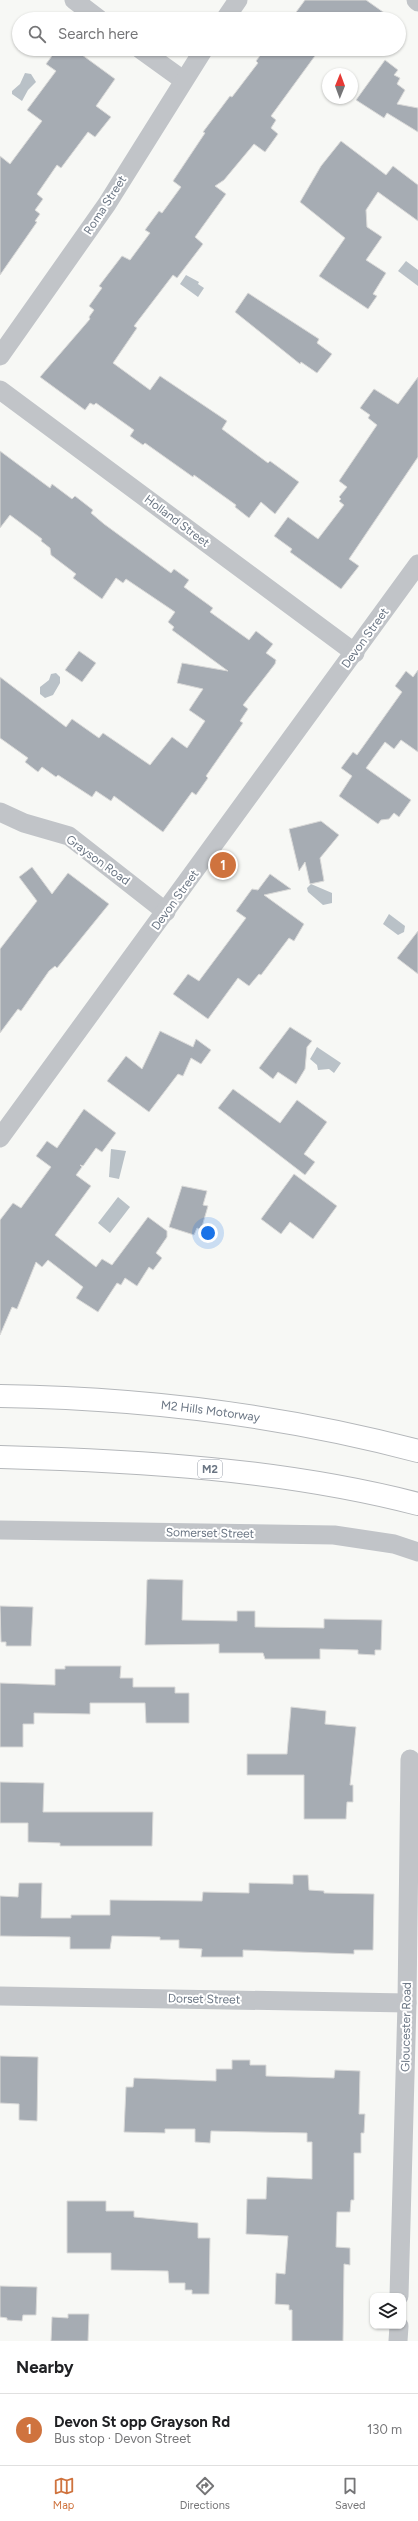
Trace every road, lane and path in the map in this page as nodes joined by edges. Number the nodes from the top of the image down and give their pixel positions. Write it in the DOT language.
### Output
graph roads {
  1 [pos="74,0"];
  2 [pos="238,0"];
  3 [pos="90,12"];
  4 [pos="230,12"];
  5 [pos="149,56"];
  6 [pos="199,56"];
  7 [pos="182,80"];
  8 [pos="0,356"];
  9 [pos="0,390"];
  10 [pos="418,564"];
  11 [pos="355,653"];
  12 [pos="0,812"];
  13 [pos="166,912"];
  14 [pos="0,1138"];
  15 [pos="0,1396"];
  16 [pos="418,1451"];
  17 [pos="0,1457"];
  18 [pos="418,1504"];
  19 [pos="0,1530"];
  20 [pos="418,1552"];
  21 [pos="410,1759"];
  22 [pos="0,1996"];
  23 [pos="407,2003"];
  24 [pos="399,2293"];
  25 [pos="399,2329"];
  26 [pos="398,2341"];
  1 -- 3 [label="street"];
  2 -- 4 [label="street"];
  5 -- 7 [label="street"];
  6 -- 7 [label="street, Roma Street"];
  7 -- 8 [label="street, Roma Street"];
  9 -- 11 [label="street, Holland Street"];
  10 -- 11 [label="street, Devon Street"];
  11 -- 13 [label="street, Devon Street"];
  12 -- 13 [label="street, Grayson Road"];
  13 -- 14 [label="street, Devon Street"];
  15 -- 16 [label="highway, M2 Hills Motorway"];
  17 -- 18 [label="highway, M2"];
  19 -- 20 [label="street, Somerset Street"];
  21 -- 23 [label="street, Gloucester Road"];
  22 -- 23 [label="street, Dorset Street"];
  23 -- 24 [label="street, Gloucester Road"];
  25 -- 26 [label="street"];
}
